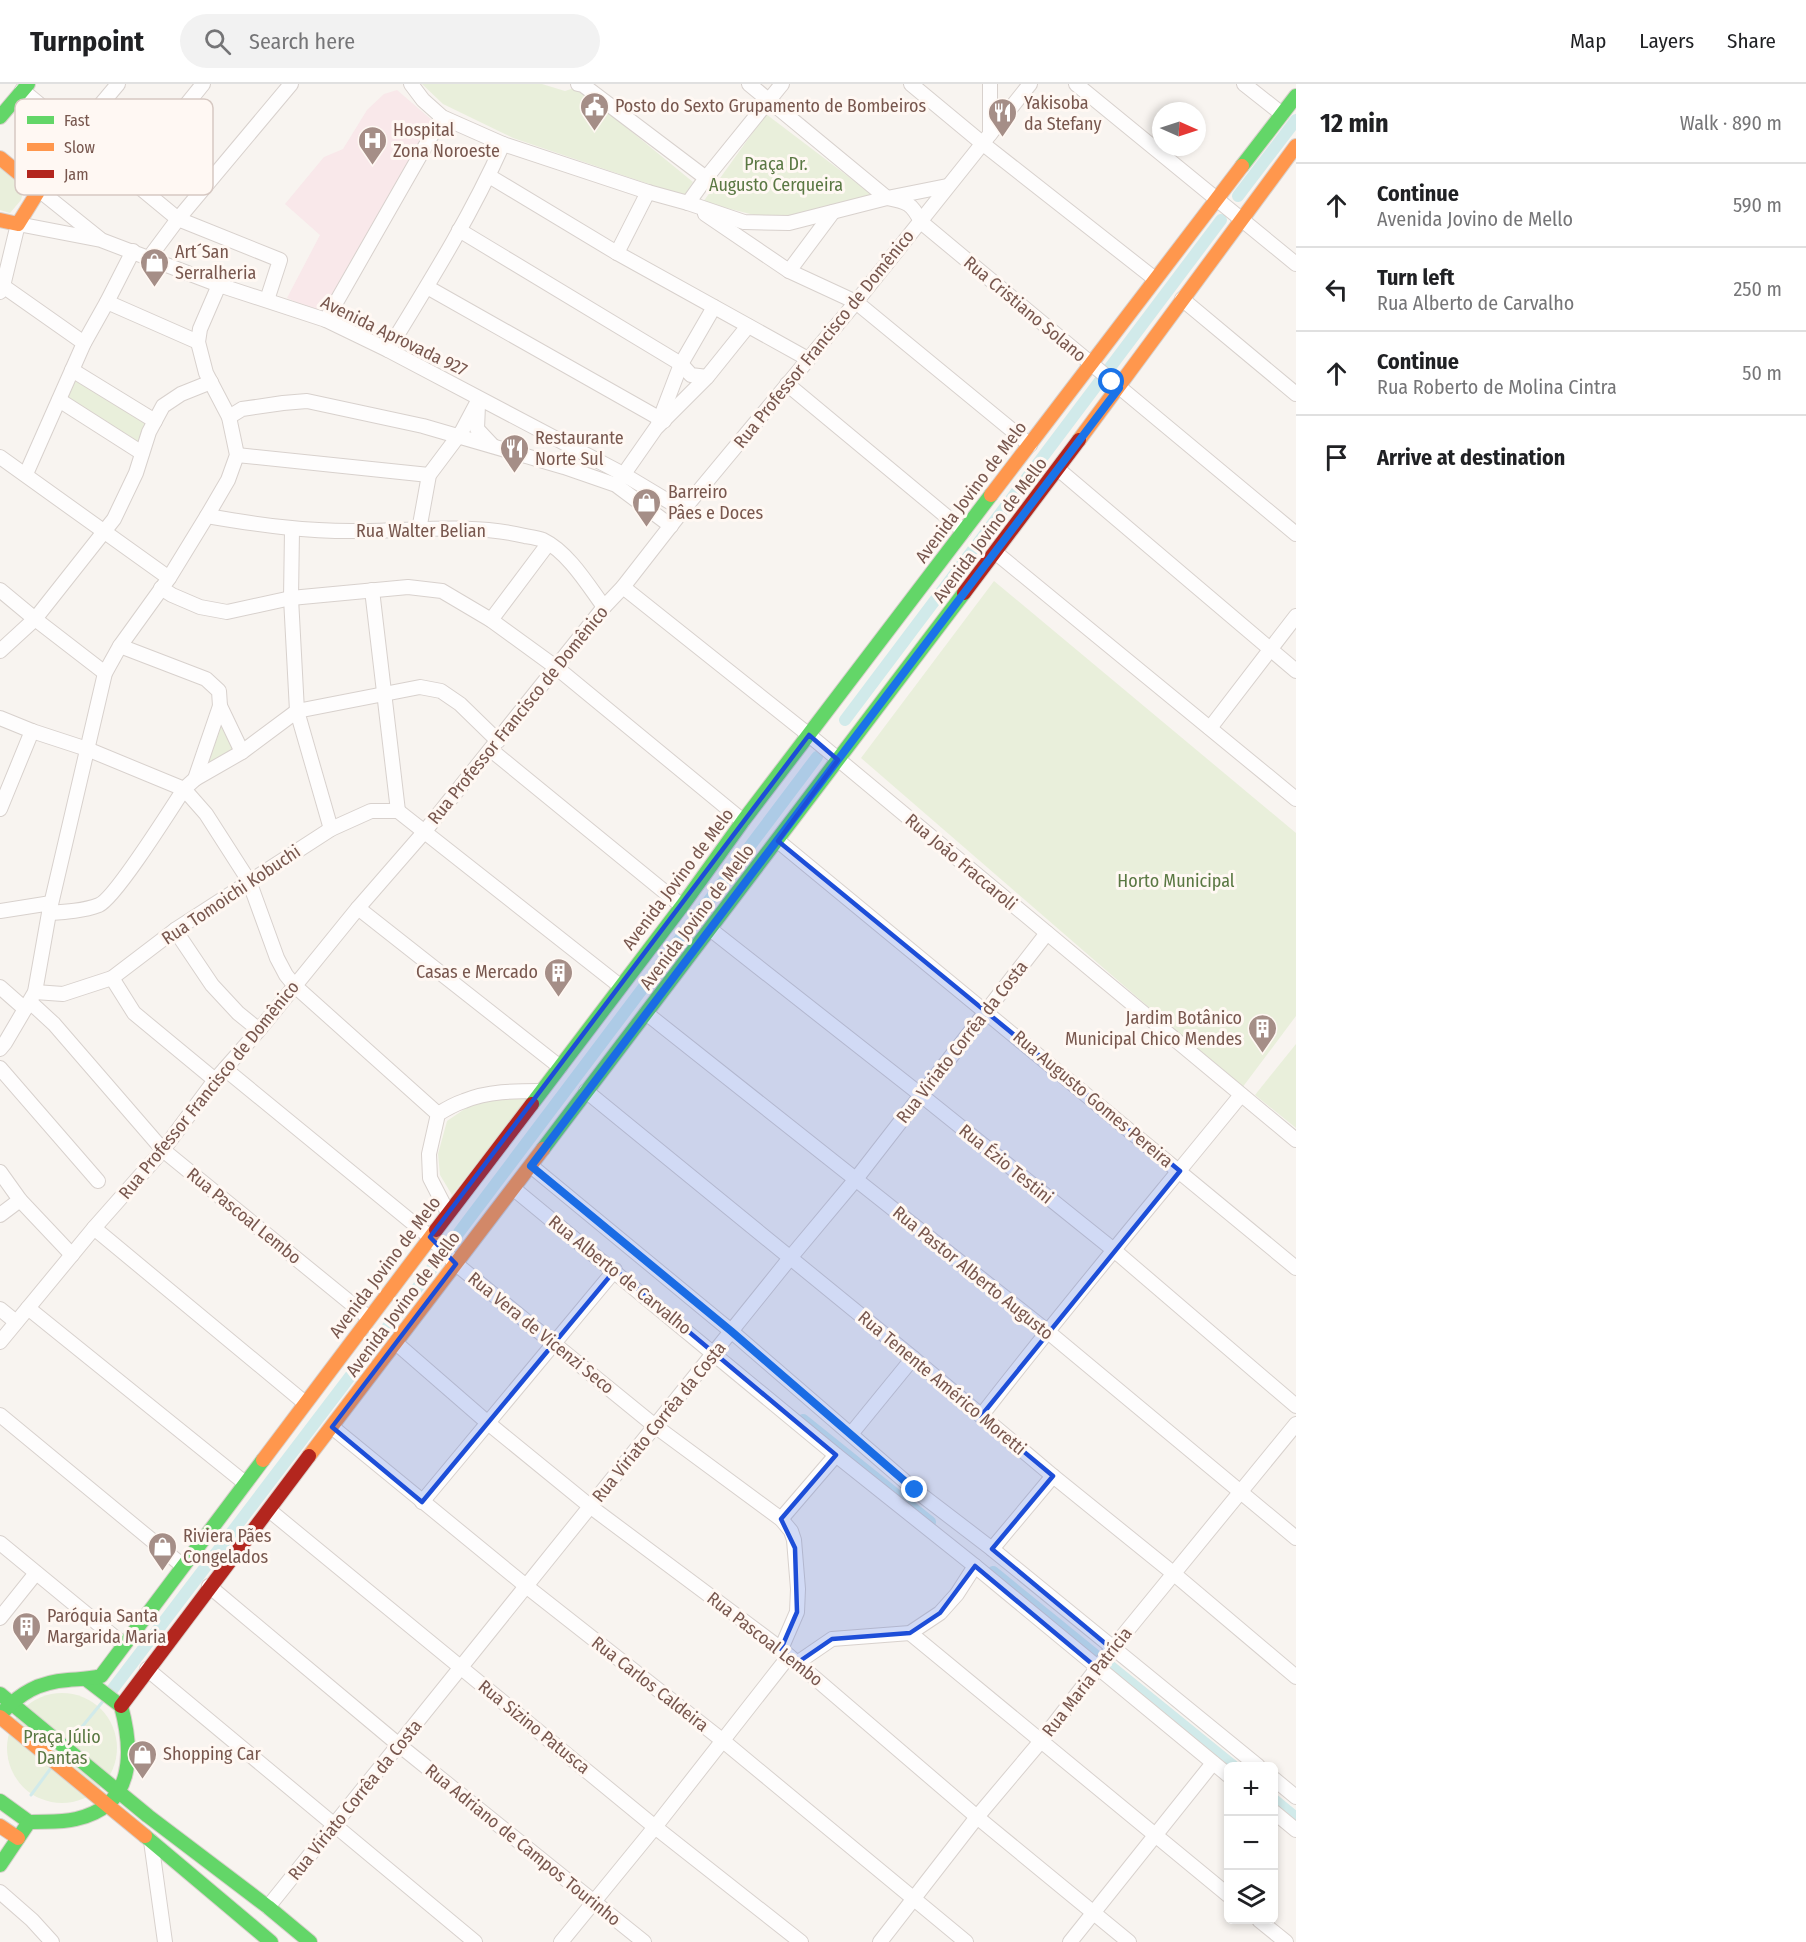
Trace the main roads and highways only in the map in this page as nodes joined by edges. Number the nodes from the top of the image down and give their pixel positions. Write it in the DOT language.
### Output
graph roads {
  1 [pos="25,87"];
  2 [pos="1296,96"];
  3 [pos="0,117"];
  4 [pos="1296,146"];
  5 [pos="0,158"];
  6 [pos="15,170"];
  7 [pos="36,195"];
  8 [pos="0,220"];
  9 [pos="93,1684"];
  10 [pos="6,1698"];
  11 [pos="117,1704"];
  12 [pos="0,1716"];
  13 [pos="119,1791"];
  14 [pos="0,1801"];
  15 [pos="108,1804"];
  16 [pos="29,1822"];
  17 [pos="0,1826"];
  18 [pos="18,1838"];
  19 [pos="0,1865"];
  20 [pos="271,1942"];
  21 [pos="310,1942"];
  1 -- 3 [label="main road"];
  2 -- 9 [label="main road, Avenida Jovino de Melo"];
  4 -- 11 [label="main road, Avenida Jovino de Mello"];
  5 -- 6 [label="main road, Avenida Aprovada 927"];
  7 -- 8 [label="main road, Avenida Aprovada 927"];
  9 -- 10 [label="main road"];
  9 -- 11 [label="main road"];
  10 -- 12 [label="main road"];
  10 -- 13 [label="main road"];
  11 -- 13 [label="main road"];
  12 -- 15 [label="main road"];
  13 -- 15 [label="main road"];
  13 -- 21 [label="main road"];
  14 -- 16 [label="main road"];
  15 -- 16 [label="main road"];
  15 -- 20 [label="main road"];
  16 -- 18 [label="main road"];
  17 -- 18 [label="main road"];
  18 -- 19 [label="main road"];
}
